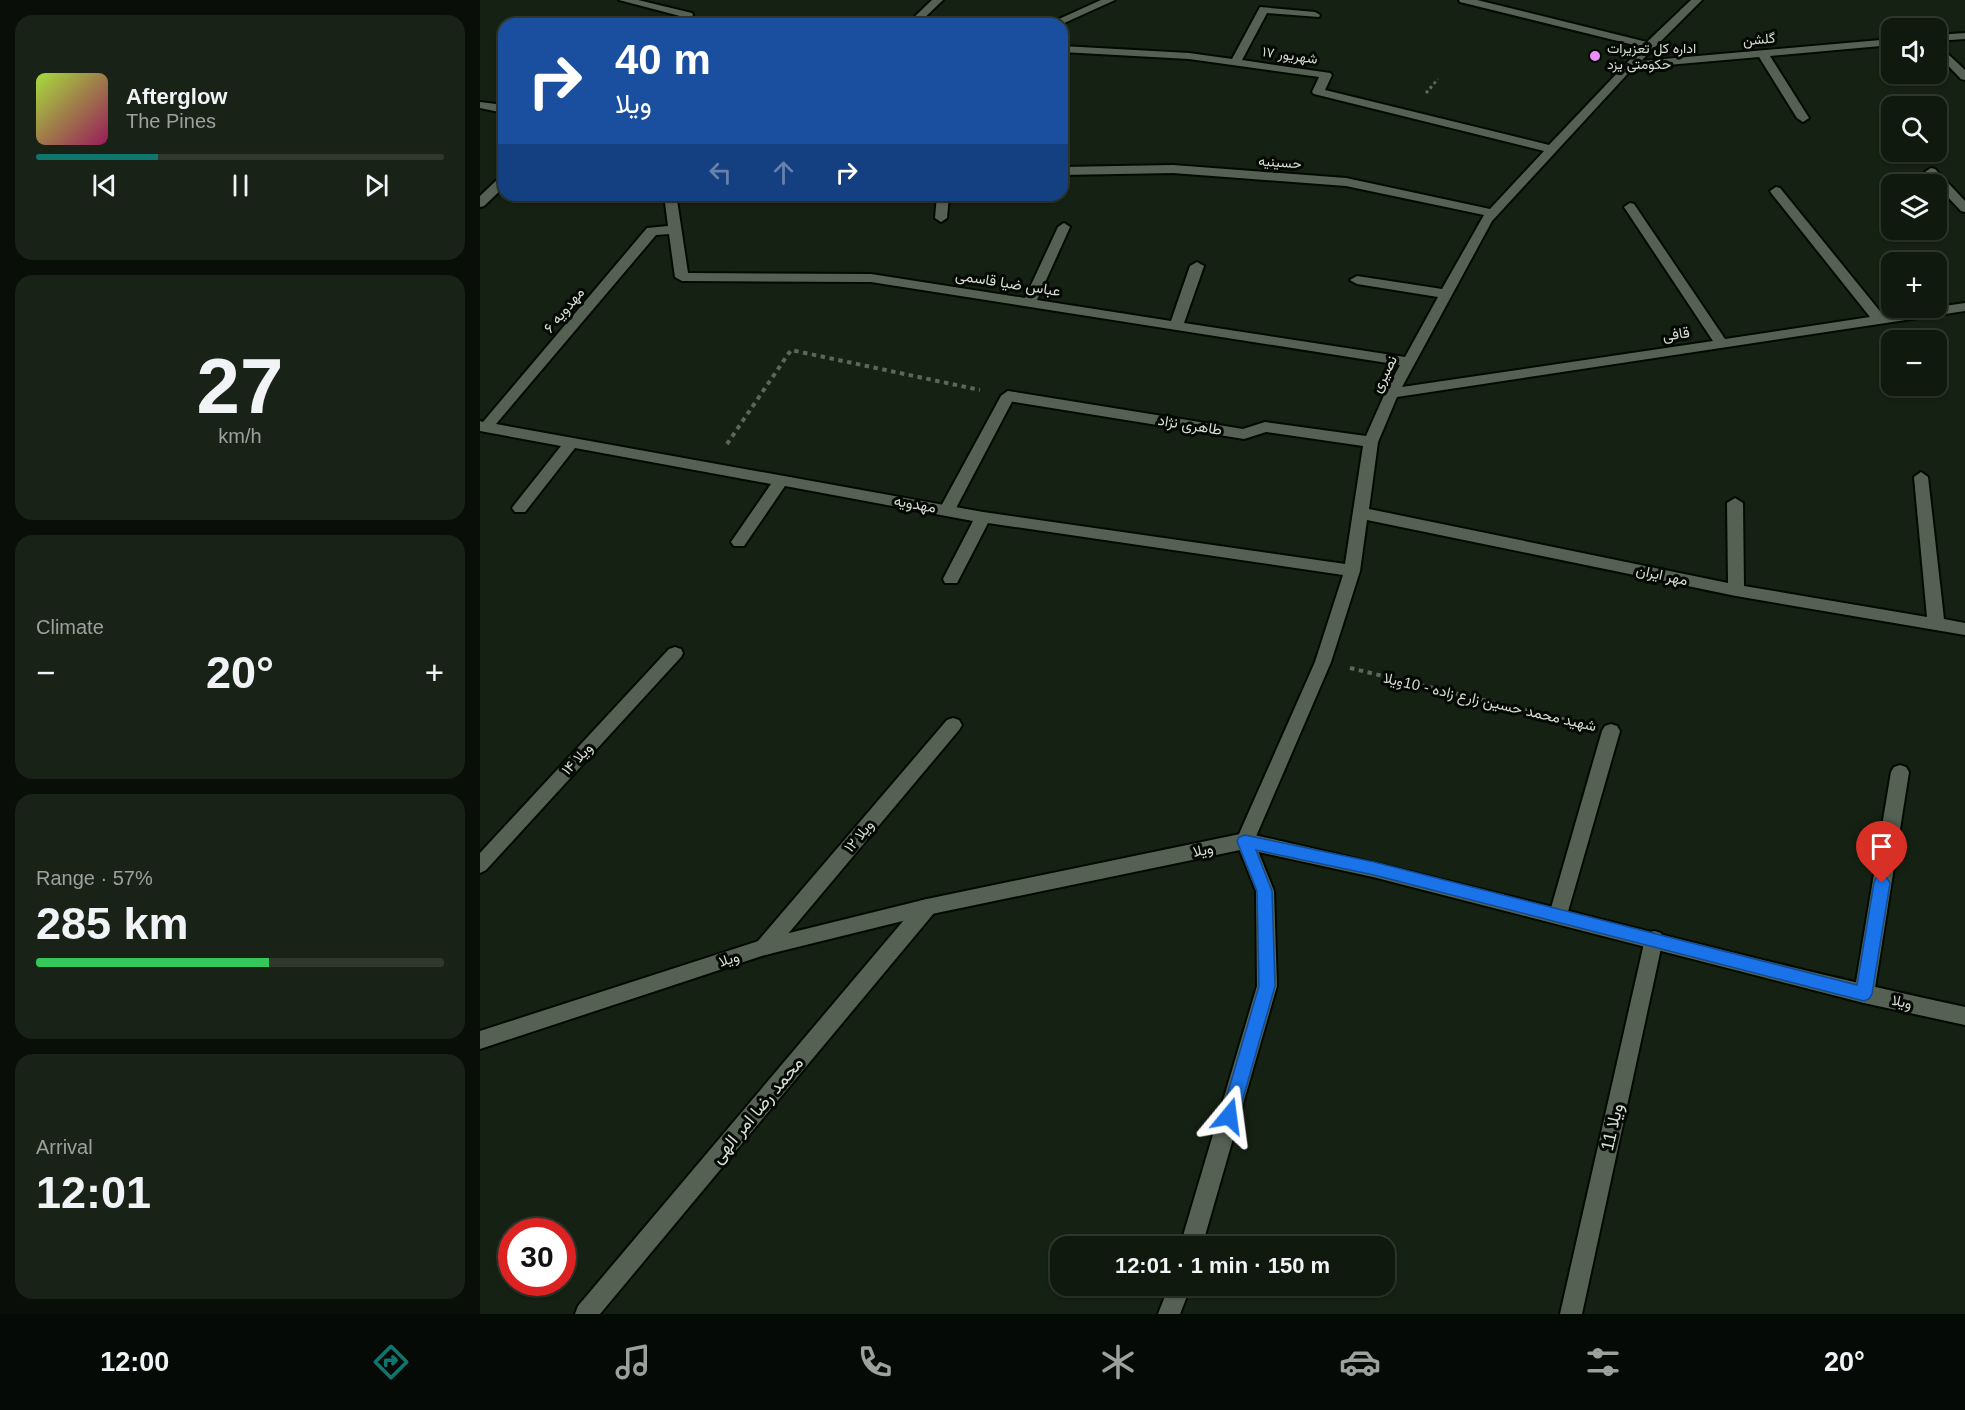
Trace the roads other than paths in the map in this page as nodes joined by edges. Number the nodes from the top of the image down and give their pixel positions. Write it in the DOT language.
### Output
graph roads {
  1 [pos="624,0"];
  2 [pos="938,0"];
  3 [pos="1110,0"];
  4 [pos="1464,0"];
  5 [pos="1697,0"];
  6 [pos="1315,15"];
  7 [pos="685,18"];
  8 [pos="918,18"];
  9 [pos="1067,18"];
  10 [pos="1965,36"];
  11 [pos="1947,37"];
  12 [pos="1881,43"];
  13 [pos="1650,46"];
  14 [pos="1068,49"];
  15 [pos="1762,53"];
  16 [pos="1947,58"];
  17 [pos="1235,63"];
  18 [pos="1630,65"];
  19 [pos="1965,77"];
  20 [pos="480,105"];
  21 [pos="498,108"];
  22 [pos="1803,118"];
  23 [pos="1552,149"];
  24 [pos="1068,171"];
  25 [pos="1931,172"];
  26 [pos="498,186"];
  27 [pos="1776,191"];
  28 [pos="671,201"];
  29 [pos="942,201"];
  30 [pos="480,203"];
  31 [pos="1630,207"];
  32 [pos="1965,208"];
  33 [pos="1494,213"];
  34 [pos="941,219"];
  35 [pos="1064,227"];
  36 [pos="674,230"];
  37 [pos="1197,266"];
  38 [pos="1357,280"];
  39 [pos="1446,294"];
  40 [pos="1029,303"];
  41 [pos="1965,307"];
  42 [pos="1880,320"];
  43 [pos="1176,326"];
  44 [pos="1722,344"];
  45 [pos="1409,362"];
  46 [pos="1392,393"];
  47 [pos="483,426"];
  48 [pos="572,442"];
  49 [pos="1371,442"];
  50 [pos="1921,477"];
  51 [pos="781,480"];
  52 [pos="1735,503"];
  53 [pos="520,508"];
  54 [pos="947,510"];
  55 [pos="1361,513"];
  56 [pos="983,517"];
  57 [pos="739,542"];
  58 [pos="1352,571"];
  59 [pos="951,579"];
  60 [pos="1736,590"];
  61 [pos="1936,624"];
  62 [pos="1965,629"];
  63 [pos="675,653"];
  64 [pos="953,726"];
  65 [pos="1611,731"];
  66 [pos="1900,772"];
  67 [pos="1245,841"];
  68 [pos="480,865"];
  69 [pos="927,907"];
  70 [pos="1558,915"];
  71 [pos="1654,939"];
  72 [pos="765,947"];
  73 [pos="1864,994"];
  74 [pos="1965,1016"];
  75 [pos="480,1040"];
  76 [pos="1194,1236"];
  77 [pos="1176,1296"];
  78 [pos="586,1314"];
  79 [pos="1169,1314"];
  80 [pos="1571,1314"];
  1 -- 7 [label="street"];
  2 -- 8 [label="street"];
  3 -- 9 [label="street"];
  4 -- 13 [label="street"];
  5 -- 13 [label="street, نصیری"];
  6 -- 17 [label="street"];
  10 -- 11 [label="street"];
  12 -- 15 [label="street, گلشن"];
  13 -- 18 [label="street, نصیری"];
  14 -- 17 [label="street, ۱۷ شهریور"];
  15 -- 18 [label="street, گلشن"];
  15 -- 22 [label="street"];
  16 -- 19 [label="street"];
  17 -- 23 [label="street, ۱۷ شهریور"];
  18 -- 23 [label="street, نصیری"];
  20 -- 21 [label="street"];
  23 -- 33 [label="street, نصیری"];
  24 -- 33 [label="street, حسینیه"];
  25 -- 32 [label="street"];
  26 -- 30 [label="street"];
  27 -- 42 [label="street"];
  28 -- 36 [label="street, عباس ضیا قاسمی"];
  29 -- 34 [label="street"];
  31 -- 44 [label="street"];
  33 -- 39 [label="street, نصیری"];
  35 -- 40 [label="street"];
  36 -- 40 [label="street, عباس ضیا قاسمی"];
  36 -- 47 [label="street, مهدویه ۶"];
  37 -- 43 [label="street"];
  38 -- 39 [label="street"];
  39 -- 45 [label="street, نصیری"];
  40 -- 43 [label="street, عباس ضیا قاسمی"];
  41 -- 42 [label="street, قافی"];
  42 -- 44 [label="street, قافی"];
  43 -- 45 [label="street, عباس ضیا قاسمی"];
  44 -- 46 [label="street, قافی"];
  45 -- 46 [label="street, نصیری"];
  46 -- 49 [label="street, نصیری"];
  47 -- 48 [label="street, مهدویه"];
  48 -- 51 [label="street, مهدویه"];
  48 -- 53 [label="street"];
  49 -- 54 [label="street, طاهری نژاد"];
  49 -- 55 [label="street, نصیری"];
  50 -- 61 [label="street"];
  51 -- 54 [label="street, مهدویه"];
  51 -- 57 [label="street"];
  52 -- 60 [label="street"];
  54 -- 56 [label="street, مهدویه"];
  55 -- 58 [label="street, نصیری"];
  55 -- 60 [label="street, مهر ایران"];
  56 -- 58 [label="street, مهدویه"];
  56 -- 59 [label="street"];
  58 -- 67 [label="street, نصیری"];
  60 -- 61 [label="street, مهر ایران"];
  61 -- 62 [label="street, مهر ایران"];
  63 -- 68 [label="street, ویلا ۱۴"];
  64 -- 72 [label="street, ویلا ۱۲"];
  65 -- 70 [label="street, شهید محمد حسین زارع زاده - 10ویلا"];
  66 -- 73 [label="street"];
  67 -- 69 [label="street, ویلا"];
  67 -- 70 [label="street, ویلا"];
  67 -- 76 [label="street"];
  69 -- 72 [label="street, ویلا"];
  69 -- 78 [label="street, محمد رضا امر الهی"];
  70 -- 71 [label="street, ویلا"];
  71 -- 73 [label="street, ویلا"];
  71 -- 80 [label="street, ویلا 11"];
  72 -- 75 [label="street, ویلا"];
  73 -- 74 [label="street, ویلا"];
  77 -- 79 [label="street"];
}
